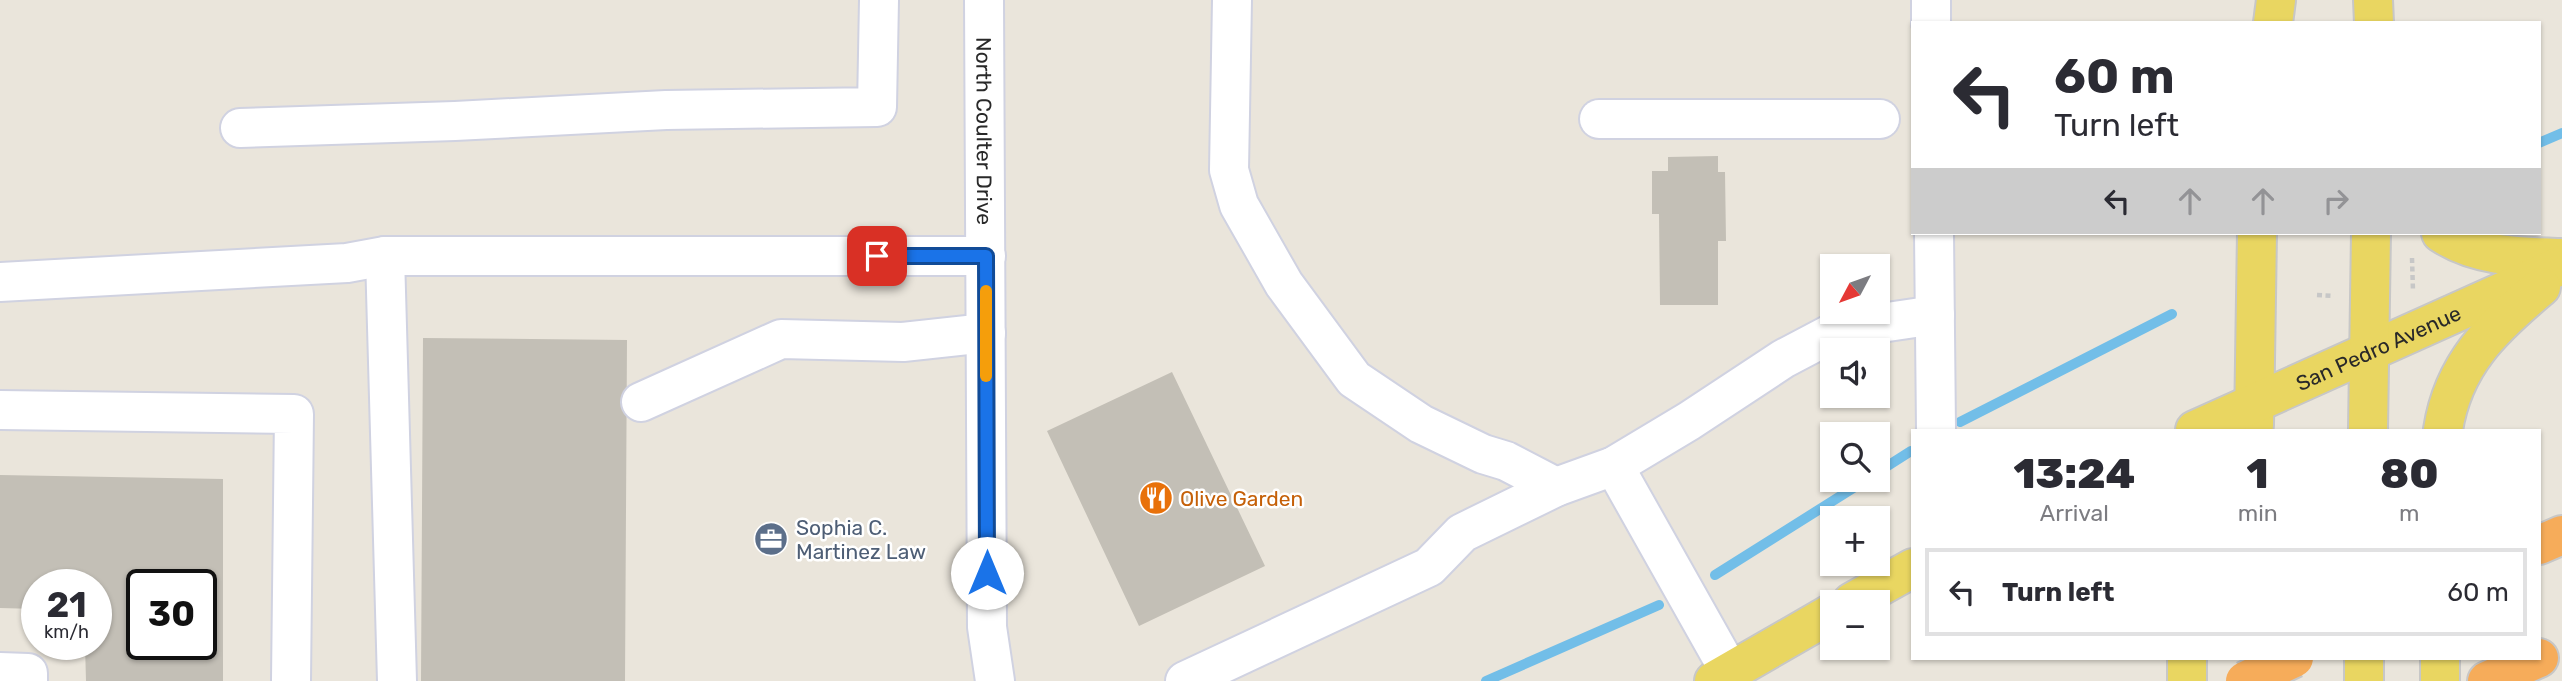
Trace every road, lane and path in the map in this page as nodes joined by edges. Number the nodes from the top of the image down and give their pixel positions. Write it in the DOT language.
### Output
graph roads {
  1 [pos="878,0"];
  2 [pos="984,0"];
  3 [pos="1233,0"];
  4 [pos="1931,0"];
  5 [pos="2276,0"];
  6 [pos="2373,0"];
  7 [pos="1931,21"];
  8 [pos="2273,21"];
  9 [pos="2374,21"];
  10 [pos="1599,119"];
  11 [pos="1880,119"];
  12 [pos="240,128"];
  13 [pos="1934,235"];
  14 [pos="2257,235"];
  15 [pos="2371,235"];
  16 [pos="2426,244"];
  17 [pos="385,256"];
  18 [pos="986,256"];
  19 [pos="2562,258"];
  20 [pos="2562,265"];
  21 [pos="2562,270"];
  22 [pos="0,282"];
  23 [pos="2317,295"];
  24 [pos="2404,295"];
  25 [pos="2338,296"];
  26 [pos="1935,315"];
  27 [pos="986,333"];
  28 [pos="2369,352"];
  29 [pos="641,401"];
  30 [pos="0,410"];
  31 [pos="2254,417"];
  32 [pos="1936,429"];
  33 [pos="2200,429"];
  34 [pos="2368,429"];
  35 [pos="2443,429"];
  36 [pos="1614,466"];
  37 [pos="1556,487"];
  38 [pos="2562,535"];
  39 [pos="2541,544"];
  40 [pos="1911,569"];
  41 [pos="1874,590"];
  42 [pos="1820,620"];
  43 [pos="2562,648"];
  44 [pos="2541,657"];
  45 [pos="2188,660"];
  46 [pos="2251,660"];
  47 [pos="2290,660"];
  48 [pos="2364,660"];
  49 [pos="2440,660"];
  50 [pos="2535,660"];
  51 [pos="0,672"];
  52 [pos="1722,676"];
  53 [pos="27,681"];
  54 [pos="291,681"];
  55 [pos="397,681"];
  56 [pos="995,681"];
  57 [pos="1185,681"];
  58 [pos="2187,681"];
  59 [pos="2245,681"];
  60 [pos="2250,681"];
  61 [pos="2364,681"];
  62 [pos="2440,681"];
  63 [pos="2487,681"];
  1 -- 12 [label="street"];
  2 -- 18 [label="street, North Coulter Drive"];
  3 -- 37 [label="street"];
  4 -- 7 [label="street"];
  5 -- 8 [label="main road"];
  6 -- 9 [label="main road"];
  10 -- 11 [label="street"];
  13 -- 26 [label="street"];
  14 -- 31 [label="main road"];
  15 -- 28 [label="main road"];
  16 -- 19 [label="main road"];
  16 -- 24 [label="path"];
  17 -- 18 [label="street"];
  17 -- 22 [label="street"];
  17 -- 55 [label="street"];
  18 -- 27 [label="street, North Coulter Drive"];
  20 -- 28 [label="main road, San Pedro Avenue"];
  21 -- 35 [label="main road"];
  23 -- 25 [label="path"];
  26 -- 32 [label="street"];
  26 -- 36 [label="street"];
  27 -- 29 [label="street"];
  27 -- 56 [label="street, North Coulter Drive"];
  28 -- 31 [label="main road, San Pedro Avenue"];
  28 -- 34 [label="main road"];
  30 -- 54 [label="street"];
  31 -- 33 [label="main road, San Pedro Avenue"];
  36 -- 37 [label="street"];
  36 -- 52 [label="street"];
  37 -- 57 [label="street"];
  38 -- 39 [label="highway"];
  40 -- 41 [label="main road"];
  42 -- 52 [label="main road"];
  43 -- 44 [label="highway"];
  45 -- 58 [label="main road"];
  46 -- 60 [label="main road"];
  47 -- 59 [label="highway, bridge"];
  48 -- 61 [label="main road"];
  49 -- 62 [label="main road"];
  50 -- 63 [label="highway"];
  51 -- 53 [label="street"];
}
